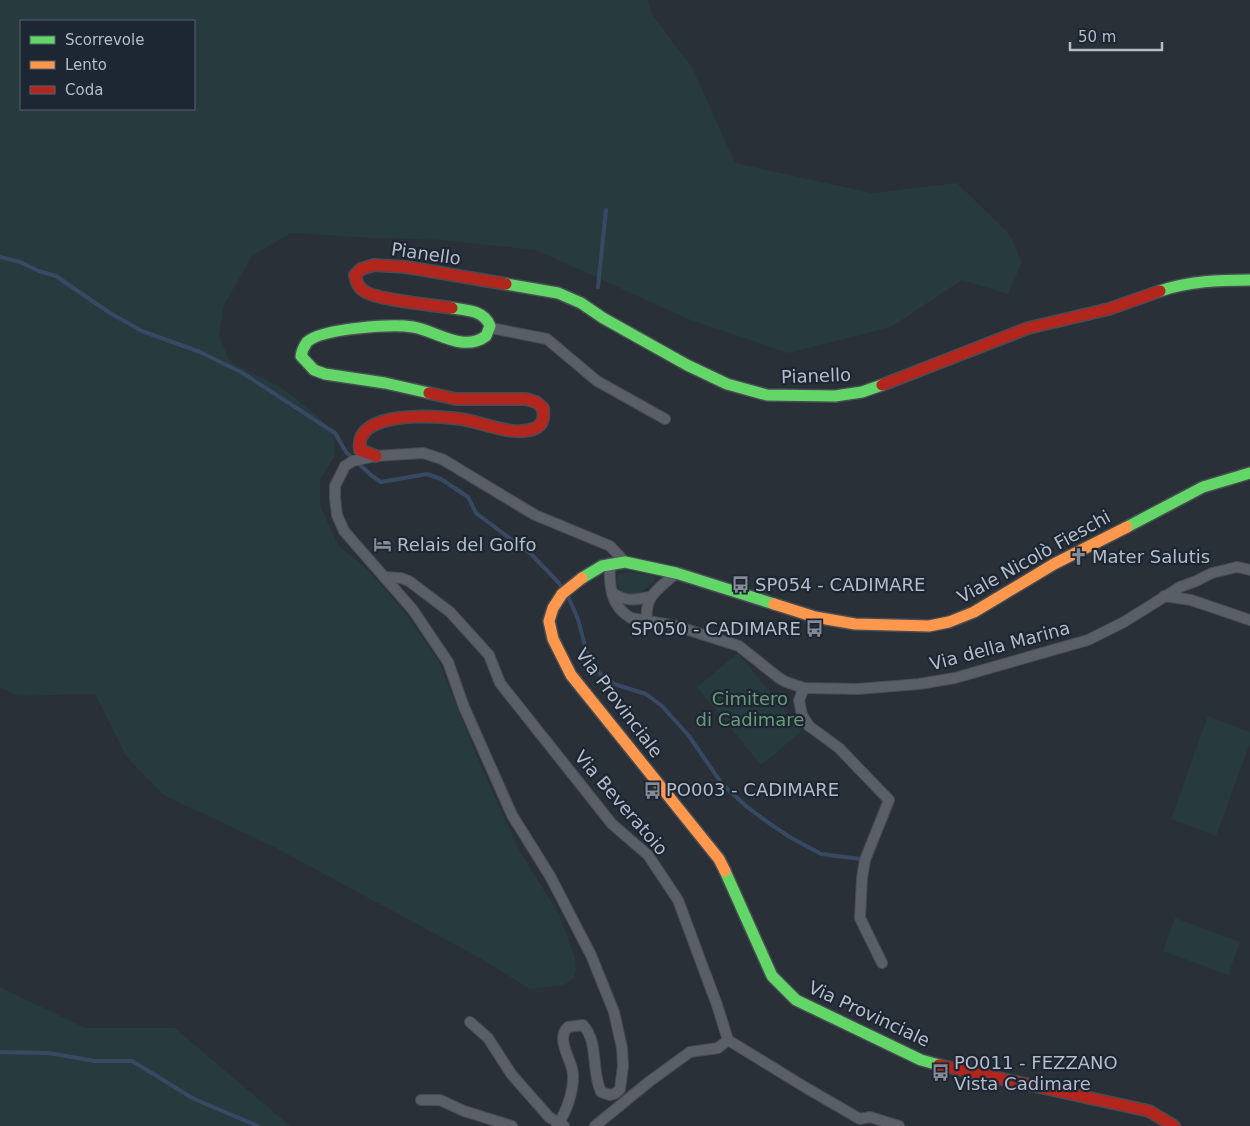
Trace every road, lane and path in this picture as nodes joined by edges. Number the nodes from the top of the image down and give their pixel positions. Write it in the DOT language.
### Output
graph roads {
  1 [pos="1250,280"];
  2 [pos="491,328"];
  3 [pos="665,419"];
  4 [pos="376,456"];
  5 [pos="1250,473"];
  6 [pos="625,562"];
  7 [pos="610,564"];
  8 [pos="1250,570"];
  9 [pos="676,573"];
  10 [pos="384,577"];
  11 [pos="569,588"];
  12 [pos="612,592"];
  13 [pos="1163,596"];
  14 [pos="650,597"];
  15 [pos="1250,620"];
  16 [pos="648,622"];
  17 [pos="804,688"];
  18 [pos="882,963"];
  19 [pos="470,1022"];
  20 [pos="728,1040"];
  21 [pos="421,1100"];
  22 [pos="859,1122"];
  23 [pos="560,1125"];
  24 [pos="512,1126"];
  25 [pos="595,1126"];
  26 [pos="899,1126"];
  27 [pos="1174,1126"];
  1 -- 2 [label="street, Pianello"];
  2 -- 3 [label="street"];
  2 -- 4 [label="street"];
  4 -- 6 [label="street"];
  4 -- 10 [label="street"];
  5 -- 9 [label="street, Viale Nicolò Fieschi"];
  6 -- 7 [label="street, Viale Nicolò Fieschi"];
  6 -- 9 [label="street, Viale Nicolò Fieschi"];
  7 -- 11 [label="street, Viale Nicolò Fieschi"];
  7 -- 12 [label="street"];
  8 -- 13 [label="street, Via della Marina"];
  9 -- 14 [label="street"];
  10 -- 20 [label="street, Via Beveratoio"];
  10 -- 23 [label="street"];
  11 -- 27 [label="street, Via Provinciale"];
  12 -- 14 [label="street"];
  12 -- 16 [label="street"];
  13 -- 15 [label="street"];
  13 -- 17 [label="street, Via della Marina"];
  14 -- 16 [label="street"];
  16 -- 17 [label="street"];
  17 -- 18 [label="street"];
  19 -- 23 [label="street"];
  20 -- 22 [label="street"];
  20 -- 25 [label="street"];
  21 -- 24 [label="street"];
  22 -- 26 [label="street"];
}
